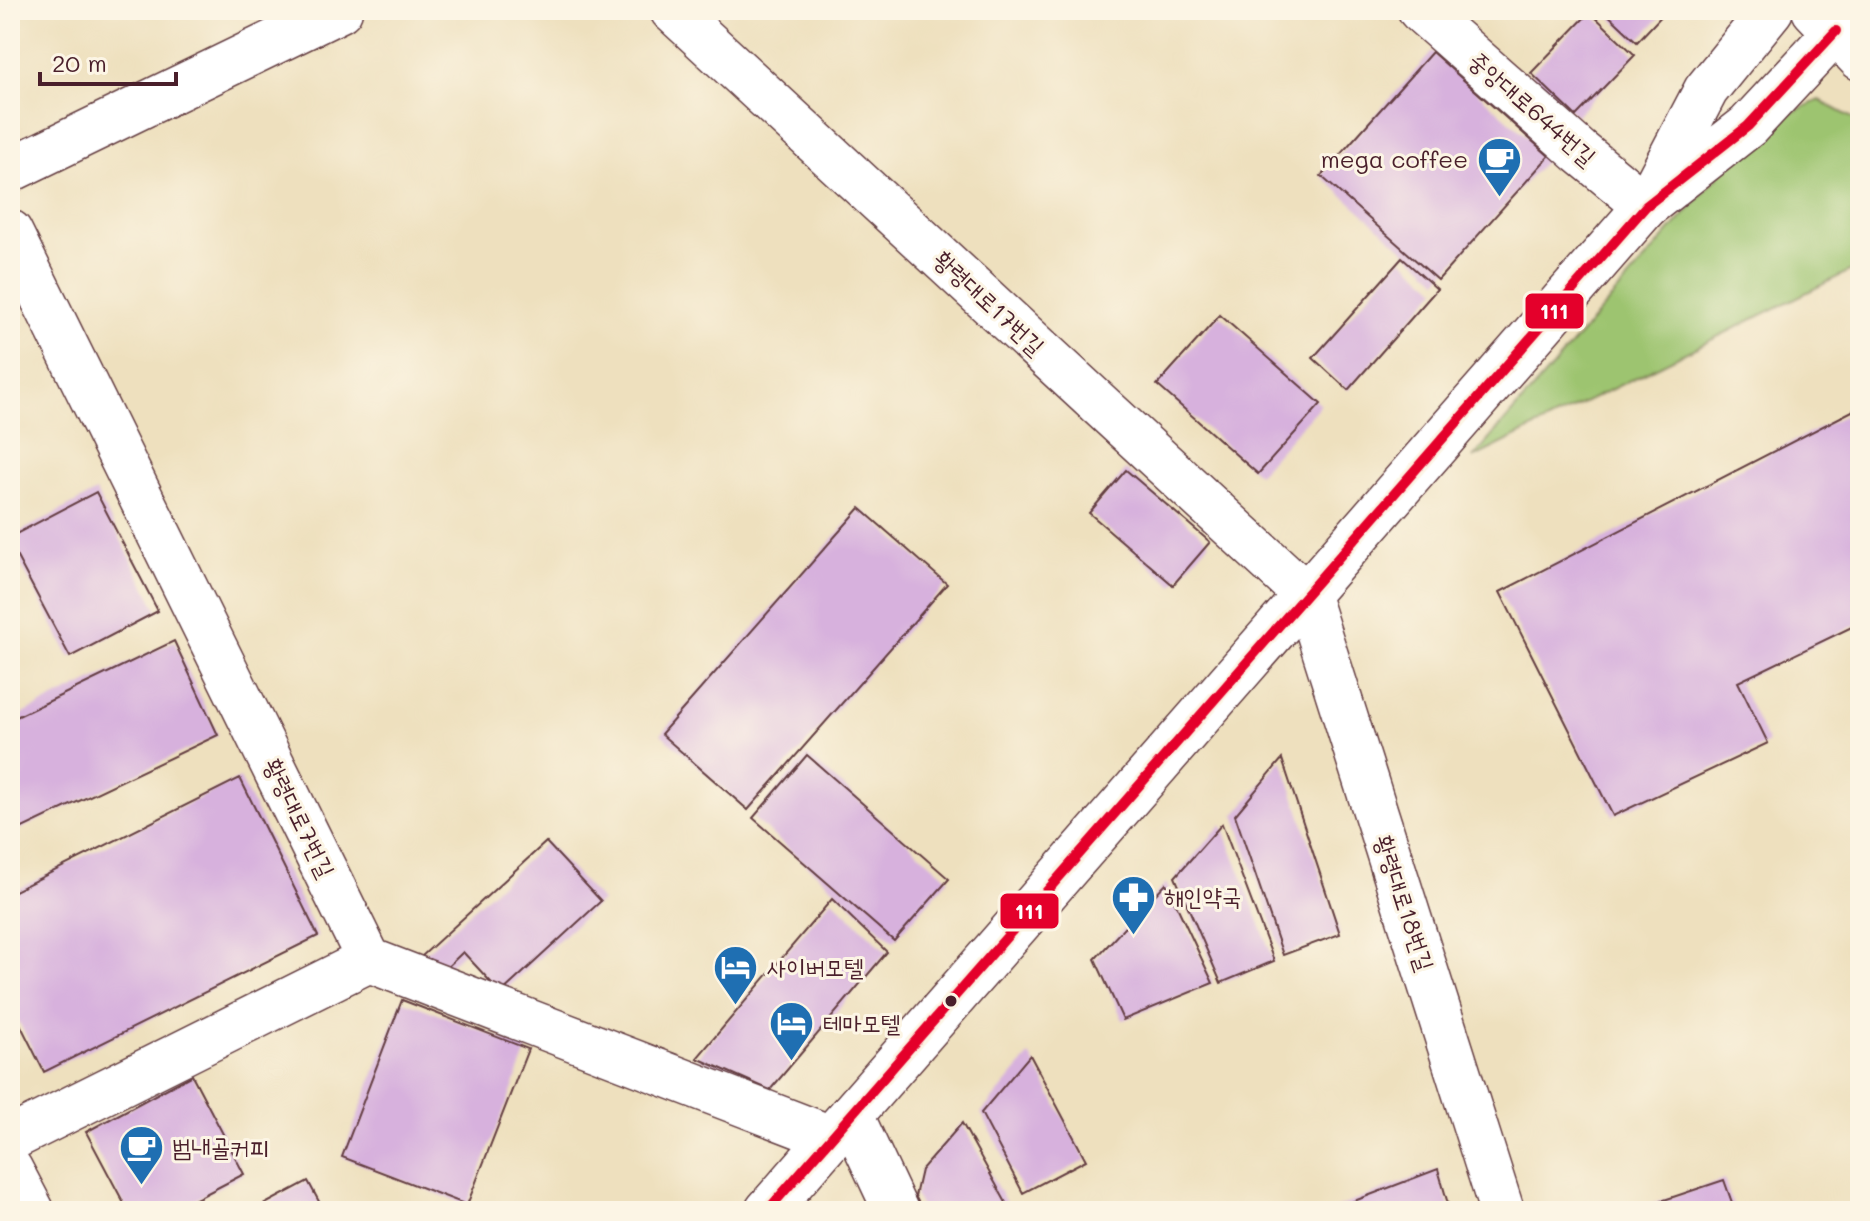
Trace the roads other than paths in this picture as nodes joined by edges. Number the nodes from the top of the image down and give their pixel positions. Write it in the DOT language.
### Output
graph roads {
  1 [pos="340,10"];
  2 [pos="672,10"];
  3 [pos="1420,10"];
  4 [pos="1771,10"];
  5 [pos="1841,27"];
  6 [pos="10,170"];
  7 [pos="1646,206"];
  8 [pos="10,232"];
  9 [pos="1307,596"];
  10 [pos="369,960"];
  11 [pos="841,1126"];
  12 [pos="10,1139"];
  13 [pos="10,1169"];
  14 [pos="32,1211"];
  15 [pos="767,1211"];
  16 [pos="896,1211"];
  17 [pos="1502,1211"];
  1 -- 6 [label="street"];
  2 -- 9 [label="street, 황령대로17번길"];
  3 -- 7 [label="street, 중앙대로644번길"];
  4 -- 7 [label="street"];
  5 -- 7 [label="street"];
  7 -- 9 [label="street"];
  8 -- 10 [label="street, 황령대로7번길"];
  9 -- 11 [label="street"];
  9 -- 17 [label="street, 황령대로18번길"];
  10 -- 11 [label="street"];
  10 -- 12 [label="street"];
  11 -- 15 [label="street"];
  11 -- 16 [label="street"];
  13 -- 14 [label="street"];
}
